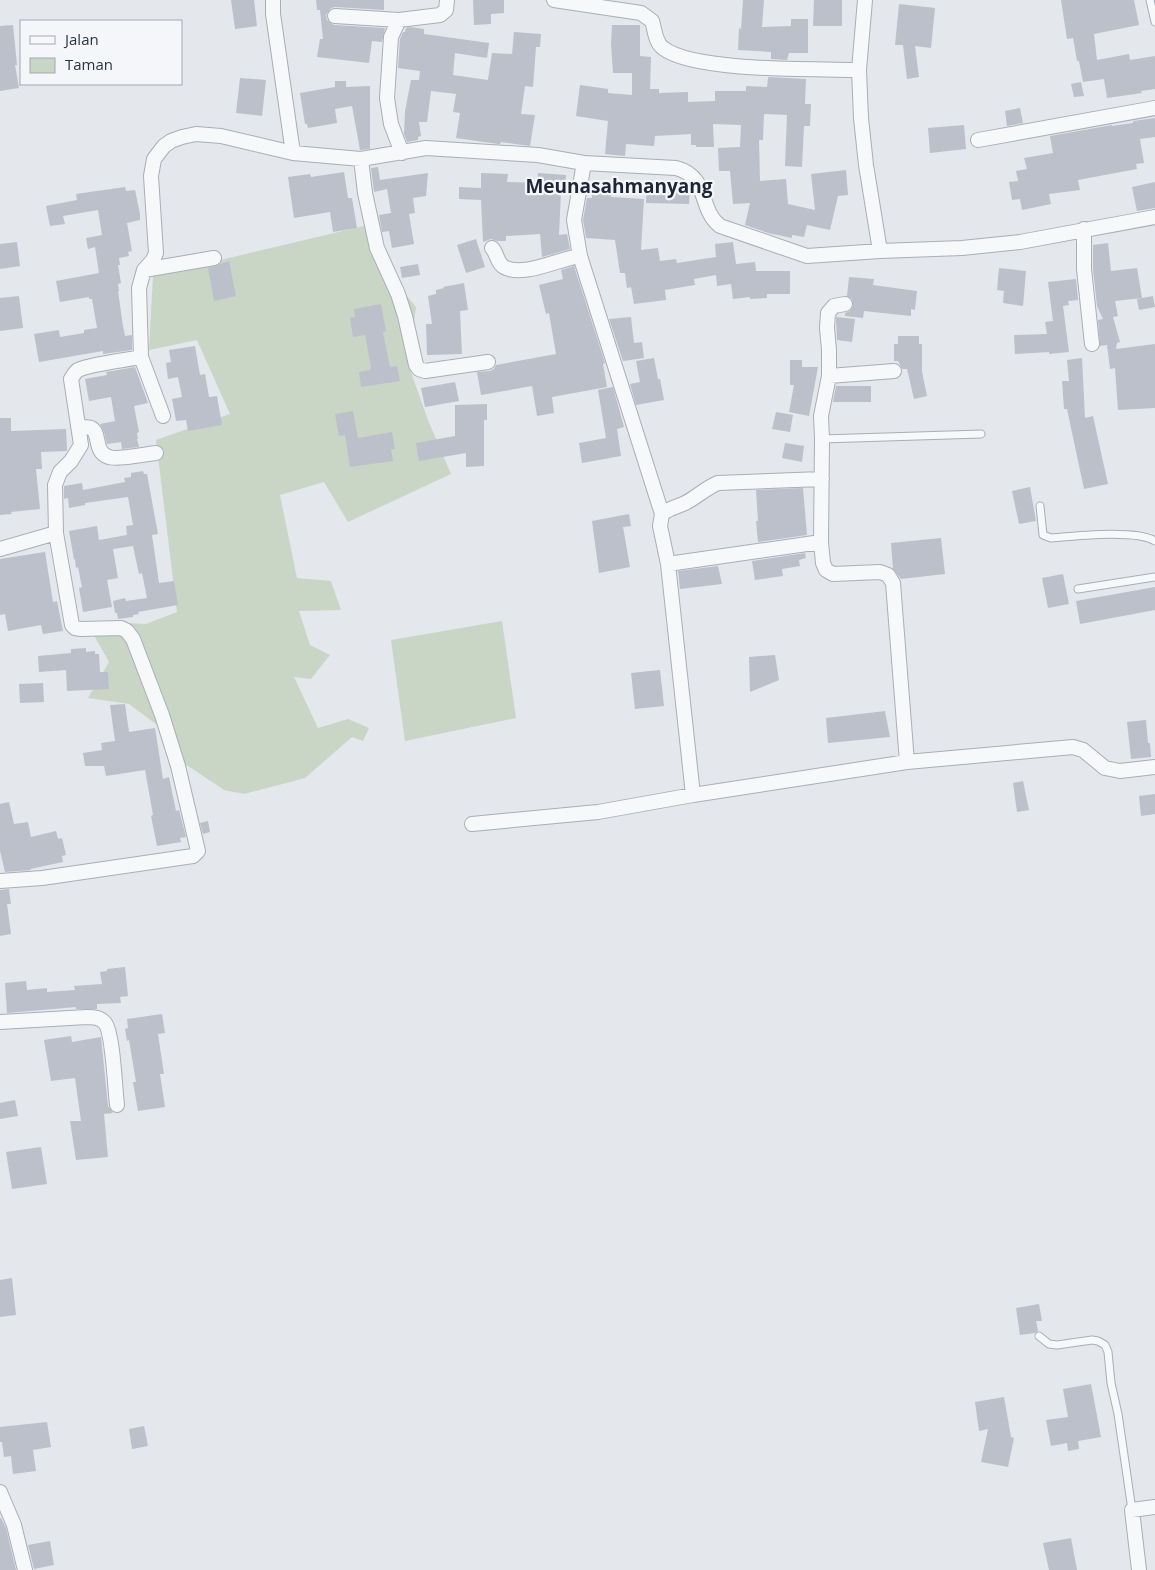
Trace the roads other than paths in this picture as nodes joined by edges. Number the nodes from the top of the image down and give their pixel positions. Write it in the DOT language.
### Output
graph roads {
  1 [pos="273,0"];
  2 [pos="448,0"];
  3 [pos="554,0"];
  4 [pos="865,0"];
  5 [pos="1150,0"];
  6 [pos="335,16"];
  7 [pos="399,20"];
  8 [pos="1155,22"];
  9 [pos="859,70"];
  10 [pos="1155,108"];
  11 [pos="978,140"];
  12 [pos="292,152"];
  13 [pos="402,152"];
  14 [pos="361,160"];
  15 [pos="584,163"];
  16 [pos="1155,217"];
  17 [pos="1084,229"];
  18 [pos="492,248"];
  19 [pos="880,251"];
  20 [pos="580,256"];
  21 [pos="214,258"];
  22 [pos="144,270"];
  23 [pos="845,304"];
  24 [pos="1092,344"];
  25 [pos="141,357"];
  26 [pos="488,362"];
  27 [pos="894,371"];
  28 [pos="829,376"];
  29 [pos="163,416"];
  30 [pos="80,427"];
  31 [pos="981,434"];
  32 [pos="822,439"];
  33 [pos="156,453"];
  34 [pos="822,479"];
  35 [pos="1040,506"];
  36 [pos="662,514"];
  37 [pos="56,533"];
  38 [pos="1155,541"];
  39 [pos="821,542"];
  40 [pos="0,549"];
  41 [pos="668,564"];
  42 [pos="1155,577"];
  43 [pos="1078,589"];
  44 [pos="907,762"];
  45 [pos="1155,767"];
  46 [pos="693,795"];
  47 [pos="472,824"];
  48 [pos="0,881"];
  49 [pos="0,1022"];
  50 [pos="117,1105"];
  51 [pos="1039,1336"];
  52 [pos="0,1492"];
  53 [pos="1155,1507"];
  54 [pos="1132,1510"];
  55 [pos="25,1570"];
  56 [pos="1139,1570"];
  1 -- 12 [label="street"];
  2 -- 7 [label="street"];
  3 -- 9 [label="street"];
  4 -- 9 [label="street"];
  5 -- 8 [label="lane"];
  6 -- 7 [label="street"];
  7 -- 13 [label="street"];
  9 -- 19 [label="street"];
  10 -- 11 [label="street"];
  12 -- 14 [label="street"];
  12 -- 22 [label="street"];
  13 -- 14 [label="street"];
  13 -- 15 [label="street"];
  14 -- 26 [label="street"];
  15 -- 19 [label="street"];
  15 -- 20 [label="street"];
  16 -- 17 [label="street"];
  17 -- 19 [label="street"];
  17 -- 24 [label="street"];
  18 -- 20 [label="street"];
  20 -- 36 [label="street"];
  21 -- 22 [label="street"];
  22 -- 25 [label="street"];
  23 -- 28 [label="street"];
  25 -- 29 [label="street"];
  25 -- 30 [label="street"];
  27 -- 28 [label="street"];
  28 -- 32 [label="street"];
  30 -- 33 [label="street"];
  30 -- 37 [label="street"];
  31 -- 32 [label="lane"];
  32 -- 34 [label="street"];
  34 -- 36 [label="street"];
  34 -- 39 [label="street"];
  35 -- 38 [label="lane"];
  36 -- 41 [label="street"];
  37 -- 40 [label="street"];
  37 -- 48 [label="street"];
  39 -- 41 [label="street"];
  39 -- 44 [label="street"];
  41 -- 46 [label="street"];
  42 -- 43 [label="lane"];
  44 -- 45 [label="street"];
  44 -- 46 [label="street"];
  46 -- 47 [label="street"];
  49 -- 50 [label="street"];
  51 -- 54 [label="lane"];
  52 -- 55 [label="street"];
  53 -- 54 [label="street"];
  54 -- 56 [label="street"];
}
